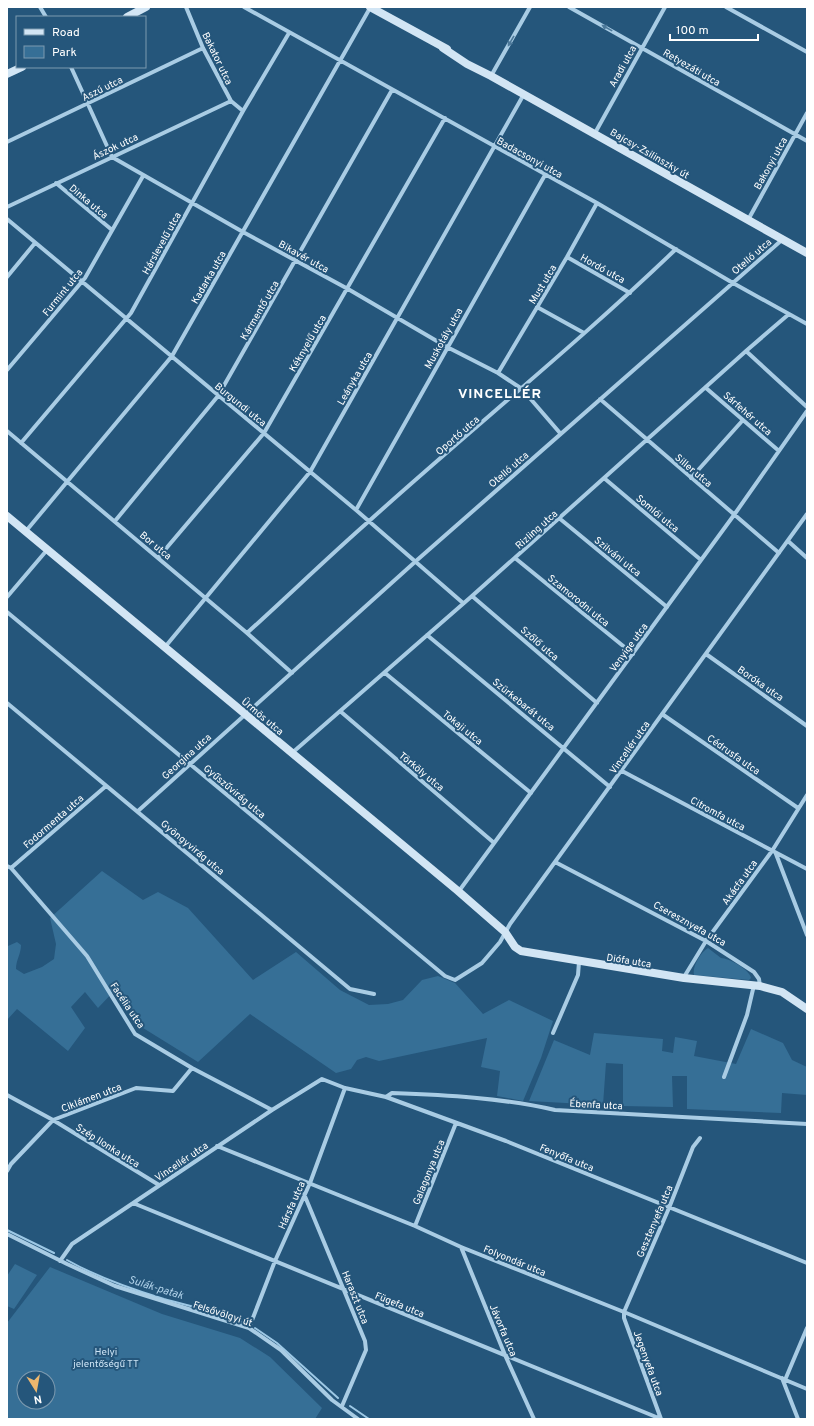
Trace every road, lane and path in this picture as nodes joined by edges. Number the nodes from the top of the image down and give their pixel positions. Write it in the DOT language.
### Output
graph roads {
  1 [pos="40,7"];
  2 [pos="146,7"];
  3 [pos="186,7"];
  4 [pos="244,7"];
  5 [pos="370,7"];
  6 [pos="530,7"];
  7 [pos="569,7"];
  8 [pos="665,7"];
  9 [pos="726,7"];
  10 [pos="45,16"];
  11 [pos="129,16"];
  12 [pos="289,33"];
  13 [pos="641,47"];
  14 [pos="203,48"];
  15 [pos="807,52"];
  16 [pos="340,60"];
  17 [pos="20,68"];
  18 [pos="71,68"];
  19 [pos="7,74"];
  20 [pos="492,76"];
  21 [pos="392,90"];
  22 [pos="524,94"];
  23 [pos="231,101"];
  24 [pos="88,104"];
  25 [pos="243,111"];
  26 [pos="807,114"];
  27 [pos="445,118"];
  28 [pos="595,133"];
  29 [pos="795,134"];
  30 [pos="807,141"];
  31 [pos="7,142"];
  32 [pos="495,147"];
  33 [pos="112,157"];
  34 [pos="545,175"];
  35 [pos="144,176"];
  36 [pos="56,184"];
  37 [pos="193,203"];
  38 [pos="597,203"];
  39 [pos="7,207"];
  40 [pos="7,219"];
  41 [pos="748,220"];
  42 [pos="112,230"];
  43 [pos="243,232"];
  44 [pos="783,239"];
  45 [pos="35,243"];
  46 [pos="676,249"];
  47 [pos="807,253"];
  48 [pos="567,258"];
  49 [pos="296,260"];
  50 [pos="7,277"];
  51 [pos="82,282"];
  52 [pos="733,283"];
  53 [pos="348,289"];
  54 [pos="630,293"];
  55 [pos="538,307"];
  56 [pos="789,314"];
  57 [pos="126,319"];
  58 [pos="397,319"];
  59 [pos="807,324"];
  60 [pos="584,333"];
  61 [pos="447,347"];
  62 [pos="746,351"];
  63 [pos="172,356"];
  64 [pos="7,370"];
  65 [pos="498,373"];
  66 [pos="706,388"];
  67 [pos="522,390"];
  68 [pos="218,396"];
  69 [pos="600,399"];
  70 [pos="807,407"];
  71 [pos="807,411"];
  72 [pos="743,420"];
  73 [pos="7,431"];
  74 [pos="264,433"];
  75 [pos="560,433"];
  76 [pos="646,440"];
  77 [pos="21,443"];
  78 [pos="779,450"];
  79 [pos="310,472"];
  80 [pos="604,478"];
  81 [pos="691,478"];
  82 [pos="68,483"];
  83 [pos="356,510"];
  84 [pos="807,514"];
  85 [pos="734,515"];
  86 [pos="7,516"];
  87 [pos="559,518"];
  88 [pos="114,521"];
  89 [pos="368,522"];
  90 [pos="26,532"];
  91 [pos="788,541"];
  92 [pos="47,550"];
  93 [pos="778,553"];
  94 [pos="158,558"];
  95 [pos="515,558"];
  96 [pos="807,558"];
  97 [pos="701,560"];
  98 [pos="416,561"];
  99 [pos="472,596"];
  100 [pos="7,597"];
  101 [pos="205,597"];
  102 [pos="463,603"];
  103 [pos="667,607"];
  104 [pos="7,612"];
  105 [pos="247,632"];
  106 [pos="427,635"];
  107 [pos="165,648"];
  108 [pos="633,654"];
  109 [pos="706,654"];
  110 [pos="292,673"];
  111 [pos="384,673"];
  112 [pos="596,702"];
  113 [pos="7,703"];
  114 [pos="340,711"];
  115 [pos="245,713"];
  116 [pos="662,714"];
  117 [pos="807,726"];
  118 [pos="564,748"];
  119 [pos="291,753"];
  120 [pos="190,764"];
  121 [pos="622,771"];
  122 [pos="106,786"];
  123 [pos="610,787"];
  124 [pos="531,793"];
  125 [pos="807,795"];
  126 [pos="798,808"];
  127 [pos="138,811"];
  128 [pos="494,842"];
  129 [pos="772,851"];
  130 [pos="776,854"];
  131 [pos="555,862"];
  132 [pos="9,867"];
  133 [pos="807,870"];
  134 [pos="458,892"];
  135 [pos="505,932"];
  136 [pos="807,935"];
  137 [pos="706,941"];
  138 [pos="579,962"];
  139 [pos="684,978"];
  140 [pos="455,980"];
  141 [pos="757,985"];
  142 [pos="374,994"];
  143 [pos="807,1009"];
  144 [pos="554,1034"];
  145 [pos="192,1068"];
  146 [pos="724,1077"];
  147 [pos="317,1081"];
  148 [pos="345,1088"];
  149 [pos="7,1095"];
  150 [pos="386,1097"];
  151 [pos="272,1110"];
  152 [pos="53,1120"];
  153 [pos="456,1123"];
  154 [pos="807,1124"];
  155 [pos="700,1138"];
  156 [pos="217,1146"];
  157 [pos="7,1171"];
  158 [pos="310,1183"];
  159 [pos="159,1185"];
  160 [pos="304,1194"];
  161 [pos="133,1203"];
  162 [pos="670,1208"];
  163 [pos="415,1226"];
  164 [pos="7,1234"];
  165 [pos="461,1247"];
  166 [pos="60,1261"];
  167 [pos="275,1261"];
  168 [pos="807,1263"];
  169 [pos="346,1290"];
  170 [pos="624,1312"];
  171 [pos="249,1328"];
  172 [pos="807,1328"];
  173 [pos="505,1355"];
  174 [pos="783,1379"];
  175 [pos="807,1388"];
  176 [pos="342,1406"];
  177 [pos="358,1419"];
  178 [pos="534,1419"];
  179 [pos="661,1419"];
  180 [pos="798,1419"];
  1 -- 10 [label="street"];
  2 -- 11 [label="street"];
  3 -- 14 [label="street, Bakator utca"];
  4 -- 12 [label="street, Badacsonyi utca"];
  5 -- 16 [label="street, Kadarka utca"];
  5 -- 20 [label="street, Bajcsy-Zsilinszky út"];
  6 -- 20 [label="street, one-way"];
  13 -- 7 [label="street, Retyezáti utca, one-way"];
  8 -- 13 [label="street, Aradi utca"];
  9 -- 15 [label="street"];
  12 -- 16 [label="street, Badacsonyi utca"];
  12 -- 25 [label="street, Hárslevelű utca"];
  13 -- 28 [label="street, Aradi utca"];
  13 -- 29 [label="street, Retyezáti utca"];
  14 -- 23 [label="street, Bakator utca"];
  14 -- 24 [label="street, Aszú utca"];
  16 -- 21 [label="street, Badacsonyi utca"];
  16 -- 43 [label="street, Kadarka utca"];
  17 -- 19 [label="street"];
  18 -- 24 [label="street"];
  20 -- 22 [label="street, Bajcsy-Zsilinszky út"];
  21 -- 27 [label="street, Badacsonyi utca"];
  21 -- 49 [label="street, Kármentő utca"];
  22 -- 28 [label="street, Bajcsy-Zsilinszky út"];
  22 -- 32 [label="street, Leányka utca"];
  23 -- 25 [label="street, Bakator utca"];
  23 -- 33 [label="street, Ászok utca"];
  24 -- 31 [label="street, Aszú utca"];
  24 -- 33 [label="street"];
  25 -- 37 [label="street, Hárslevelű utca"];
  26 -- 29 [label="street, Bakonyi utca"];
  27 -- 32 [label="street, Badacsonyi utca"];
  27 -- 53 [label="street, Kéknyelű utca"];
  28 -- 41 [label="street, Bajcsy-Zsilinszky út"];
  29 -- 30 [label="street, Retyezáti utca"];
  29 -- 41 [label="street, Bakonyi utca"];
  32 -- 34 [label="street, Badacsonyi utca"];
  32 -- 58 [label="street, Leányka utca"];
  33 -- 35 [label="street, Bikavér utca"];
  33 -- 36 [label="street, Ászok utca"];
  34 -- 38 [label="street, Badacsonyi utca"];
  34 -- 61 [label="street, Muskotály utca"];
  35 -- 37 [label="street, Bikavér utca"];
  35 -- 42 [label="street, Furmint utca"];
  36 -- 39 [label="street, Ászok utca"];
  36 -- 42 [label="street, Dinka utca"];
  37 -- 43 [label="street, Bikavér utca"];
  37 -- 57 [label="street, Hárslevelű utca"];
  38 -- 46 [label="street, Badacsonyi utca"];
  38 -- 48 [label="street, Must utca"];
  40 -- 45 [label="street, Burgundi utca"];
  41 -- 44 [label="street, Bajcsy-Zsilinszky út"];
  42 -- 51 [label="street, Furmint utca"];
  43 -- 49 [label="street, Bikavér utca"];
  43 -- 63 [label="street, Kadarka utca"];
  44 -- 47 [label="street, Bajcsy-Zsilinszky út"];
  44 -- 52 [label="street, Otelló utca"];
  45 -- 50 [label="street"];
  45 -- 51 [label="street, Burgundi utca"];
  46 -- 52 [label="street, Badacsonyi utca"];
  46 -- 54 [label="street, Oportó utca"];
  48 -- 54 [label="street, Hordó utca"];
  48 -- 55 [label="street, Must utca"];
  49 -- 53 [label="street, Bikavér utca"];
  49 -- 68 [label="street, Kármentő utca"];
  51 -- 57 [label="street, Burgundi utca"];
  51 -- 64 [label="street, Furmint utca"];
  52 -- 56 [label="street, Badacsonyi utca"];
  52 -- 69 [label="street, Otelló utca"];
  53 -- 58 [label="street, Bikavér utca"];
  53 -- 74 [label="street, Kéknyelű utca"];
  54 -- 60 [label="street, Oportó utca"];
  55 -- 60 [label="street"];
  55 -- 65 [label="street, Must utca"];
  56 -- 59 [label="street, Badacsonyi utca"];
  56 -- 62 [label="street, Rizling utca"];
  57 -- 63 [label="street, Burgundi utca"];
  57 -- 77 [label="street, Hárslevelű utca"];
  58 -- 61 [label="street, Bikavér utca"];
  58 -- 79 [label="street, Leányka utca"];
  60 -- 67 [label="street, Oportó utca"];
  61 -- 65 [label="street, Bikavér utca"];
  61 -- 83 [label="street, Muskotály utca"];
  62 -- 66 [label="street, Rizling utca"];
  62 -- 70 [label="street"];
  63 -- 68 [label="street, Burgundi utca"];
  63 -- 82 [label="street, Kadarka utca"];
  65 -- 67 [label="street, Bikavér utca"];
  66 -- 72 [label="street, Sárfehér utca"];
  66 -- 76 [label="street, Rizling utca"];
  67 -- 75 [label="street, Bikavér utca"];
  67 -- 89 [label="street, Oportó utca"];
  68 -- 74 [label="street, Burgundi utca"];
  68 -- 88 [label="street, Kármentő utca"];
  69 -- 75 [label="street, Otelló utca"];
  69 -- 76 [label="street, Siller utca"];
  71 -- 78 [label="street, Venyige utca"];
  72 -- 78 [label="street, Sárfehér utca"];
  72 -- 81 [label="street"];
  73 -- 77 [label="street, Bor utca"];
  74 -- 79 [label="street, Burgundi utca"];
  74 -- 94 [label="street, Kéknyelű utca"];
  75 -- 98 [label="street, Otelló utca"];
  76 -- 80 [label="street, Rizling utca"];
  76 -- 81 [label="street, Siller utca"];
  77 -- 82 [label="street, Bor utca"];
  78 -- 85 [label="street, Venyige utca"];
  79 -- 83 [label="street, Burgundi utca"];
  79 -- 101 [label="street, Leányka utca"];
  80 -- 87 [label="street, Rizling utca"];
  80 -- 97 [label="street, Somlói utca"];
  81 -- 85 [label="street, Siller utca"];
  82 -- 88 [label="street, Bor utca"];
  82 -- 90 [label="street, Kadarka utca"];
  83 -- 89 [label="street, Burgundi utca"];
  84 -- 91 [label="street, Vincellér utca"];
  85 -- 93 [label="street, Siller utca"];
  85 -- 97 [label="street, Venyige utca"];
  86 -- 90 [label="street, Ürmös utca"];
  87 -- 95 [label="street, Rizling utca"];
  87 -- 103 [label="street, Szilváni utca"];
  88 -- 94 [label="street, Bor utca"];
  89 -- 98 [label="street, Burgundi utca"];
  89 -- 105 [label="street, Oportó utca"];
  90 -- 92 [label="street, Ürmös utca"];
  91 -- 93 [label="street, Vincellér utca"];
  91 -- 96 [label="street"];
  92 -- 100 [label="street"];
  92 -- 107 [label="street, Ürmös utca"];
  93 -- 109 [label="street, Vincellér utca"];
  94 -- 101 [label="street, Bor utca"];
  95 -- 99 [label="street, Rizling utca"];
  95 -- 108 [label="street, Szamorodni utca"];
  97 -- 103 [label="street, Venyige utca"];
  98 -- 102 [label="street, Burgundi utca"];
  98 -- 110 [label="street, Otelló utca"];
  99 -- 102 [label="street, Rizling utca"];
  99 -- 112 [label="street, Szőlő utca"];
  101 -- 105 [label="street, Bor utca"];
  101 -- 107 [label="street, Leányka utca"];
  102 -- 106 [label="street, Rizling utca"];
  103 -- 108 [label="street, Venyige utca"];
  104 -- 120 [label="street, Gyűszűvirág utca"];
  105 -- 110 [label="street, Bor utca"];
  106 -- 111 [label="street, Rizling utca"];
  106 -- 118 [label="street, Szürkebarát utca"];
  107 -- 115 [label="street, Ürmös utca"];
  108 -- 112 [label="street, Venyige utca"];
  109 -- 116 [label="street, Vincellér utca"];
  109 -- 117 [label="street, Boróka utca"];
  110 -- 115 [label="street, Otelló utca"];
  111 -- 114 [label="street, Rizling utca"];
  111 -- 124 [label="street, Tokaji utca"];
  112 -- 118 [label="street, Venyige utca"];
  113 -- 122 [label="street, Gyöngyvirág utca"];
  114 -- 119 [label="street, Rizling utca"];
  114 -- 128 [label="street, Törköly utca"];
  115 -- 119 [label="street, Ürmös utca"];
  115 -- 120 [label="street, Georgina utca"];
  116 -- 121 [label="street, Vincellér utca"];
  116 -- 126 [label="street, Cédrusfa utca"];
  118 -- 123 [label="street, Szürkebarát utca"];
  118 -- 124 [label="street, Venyige utca"];
  119 -- 134 [label="street, Ürmös utca"];
  120 -- 127 [label="street, Georgina utca"];
  120 -- 140 [label="street, Gyűszűvirág utca"];
  121 -- 123 [label="street, Vincellér utca"];
  121 -- 129 [label="street, Citromfa utca"];
  122 -- 127 [label="street, Gyöngyvirág utca"];
  122 -- 132 [label="street, Fodormenta utca"];
  123 -- 131 [label="street, Vincellér utca"];
  124 -- 128 [label="street, Venyige utca"];
  125 -- 126 [label="street, Akácfa utca"];
  126 -- 129 [label="street, Akácfa utca"];
  127 -- 142 [label="street, Gyöngyvirág utca"];
  128 -- 134 [label="street, Venyige utca"];
  129 -- 130 [label="street, Citromfa utca"];
  129 -- 137 [label="street, Akácfa utca"];
  130 -- 133 [label="street, Citromfa utca"];
  130 -- 136 [label="street"];
  131 -- 135 [label="street, Vincellér utca"];
  131 -- 137 [label="street, Cseresznyefa utca"];
  132 -- 145 [label="street, Facélia utca"];
  134 -- 135 [label="street, Ürmös utca"];
  135 -- 138 [label="street, Diófa utca"];
  135 -- 140 [label="street, Vincellér utca"];
  137 -- 139 [label="street, Akácfa utca"];
  137 -- 141 [label="street, Cseresznyefa utca"];
  138 -- 139 [label="street, Diófa utca"];
  138 -- 144 [label="street"];
  139 -- 141 [label="street, Diófa utca"];
  141 -- 143 [label="street"];
  141 -- 146 [label="street"];
  145 -- 151 [label="street, Facélia utca"];
  145 -- 152 [label="street, Ciklámen utca"];
  147 -- 148 [label="street, Fenyőfa utca"];
  147 -- 151 [label="street, Vincellér utca"];
  148 -- 150 [label="street, Fenyőfa utca"];
  148 -- 158 [label="street, Hársfa utca"];
  149 -- 152 [label="street, Szép Ilonka utca"];
  150 -- 153 [label="street, Fenyőfa utca"];
  150 -- 154 [label="street, Ébenfa utca"];
  151 -- 156 [label="street, Vincellér utca"];
  152 -- 157 [label="street, Ciklámen utca"];
  152 -- 159 [label="street, Szép Ilonka utca"];
  153 -- 162 [label="street, Fenyőfa utca"];
  153 -- 163 [label="street, Galagonya utca"];
  155 -- 162 [label="street, Gesztenyefa utca"];
  156 -- 158 [label="street, Folyondár utca"];
  156 -- 159 [label="street, Vincellér utca"];
  158 -- 160 [label="street, Hársfa utca"];
  158 -- 163 [label="street, Folyondár utca"];
  159 -- 161 [label="street, Vincellér utca"];
  160 -- 167 [label="street, Hársfa utca"];
  160 -- 169 [label="street, Haraszt utca"];
  161 -- 166 [label="street, Vincellér utca"];
  161 -- 167 [label="street, Fügefa utca"];
  162 -- 168 [label="street, Fenyőfa utca"];
  162 -- 170 [label="street, Gesztenyefa utca"];
  163 -- 165 [label="street, Folyondár utca"];
  164 -- 166 [label="street, Felsővölgyi út"];
  165 -- 170 [label="street, Folyondár utca"];
  165 -- 173 [label="street, Jávorfa utca"];
  166 -- 171 [label="street, Felsővölgyi út"];
  167 -- 169 [label="street, Fügefa utca"];
  167 -- 171 [label="street, Hársfa utca"];
  169 -- 173 [label="street, Fügefa utca"];
  169 -- 176 [label="street, Haraszt utca"];
  170 -- 174 [label="street, Folyondár utca"];
  170 -- 179 [label="street, Jegenyefa utca"];
  171 -- 176 [label="street, Felsővölgyi út"];
  172 -- 174 [label="street"];
  173 -- 178 [label="street, Jávorfa utca"];
  173 -- 179 [label="street, Fügefa utca"];
  174 -- 175 [label="street, Folyondár utca"];
  174 -- 180 [label="street"];
  176 -- 177 [label="street, Felsővölgyi út"];
}
